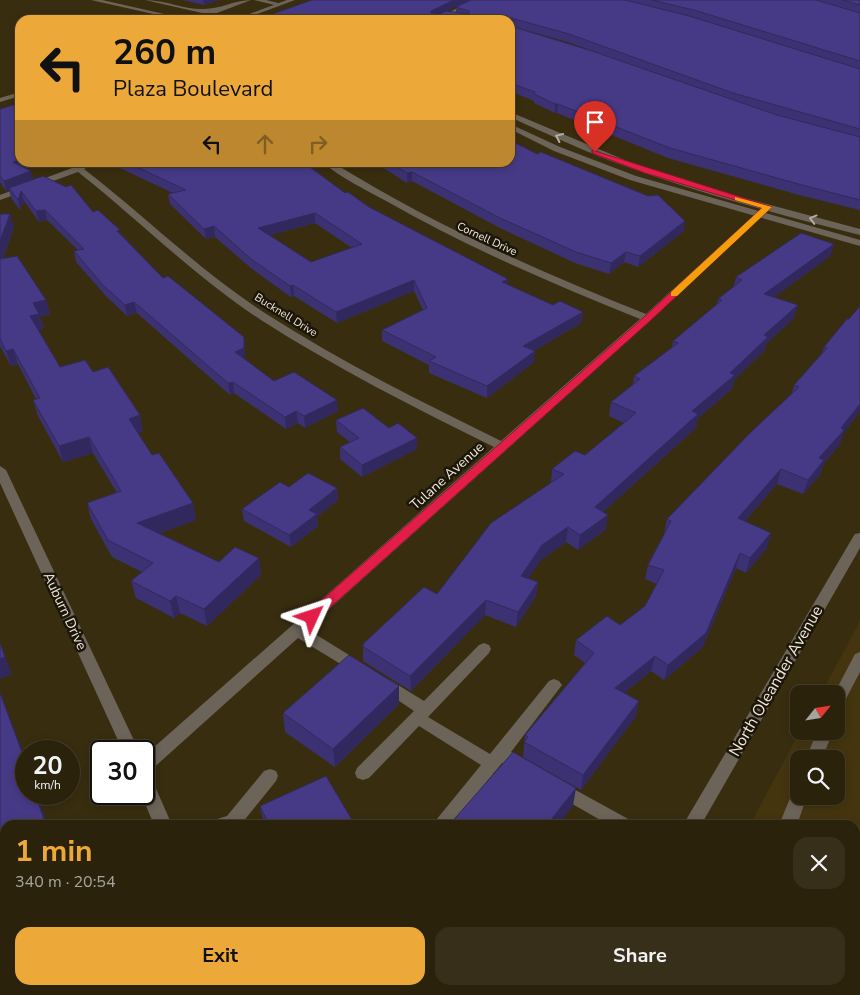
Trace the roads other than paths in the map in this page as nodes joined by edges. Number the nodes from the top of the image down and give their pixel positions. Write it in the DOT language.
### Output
graph roads {
  1 [pos="94,0"];
  2 [pos="148,0"];
  3 [pos="248,0"];
  4 [pos="258,0"];
  5 [pos="292,0"];
  6 [pos="479,0"];
  7 [pos="279,4"];
  8 [pos="224,9"];
  9 [pos="164,15"];
  10 [pos="205,15"];
  11 [pos="249,15"];
  12 [pos="447,15"];
  13 [pos="15,96"];
  14 [pos="0,100"];
  15 [pos="515,116"];
  16 [pos="515,128"];
  17 [pos="84,167"];
  18 [pos="334,167"];
  19 [pos="79,169"];
  20 [pos="0,198"];
  21 [pos="764,212"];
  22 [pos="860,232"];
  23 [pos="860,243"];
  24 [pos="647,318"];
  25 [pos="503,447"];
  26 [pos="0,470"];
  27 [pos="860,537"];
  28 [pos="297,630"];
  29 [pos="484,649"];
  30 [pos="860,658"];
  31 [pos="554,685"];
  32 [pos="845,687"];
  33 [pos="422,714"];
  34 [pos="126,740"];
  35 [pos="155,756"];
  36 [pos="496,759"];
  37 [pos="363,773"];
  38 [pos="533,773"];
  39 [pos="270,776"];
  40 [pos="549,782"];
  41 [pos="155,805"];
  42 [pos="796,805"];
  43 [pos="161,820"];
  44 [pos="232,820"];
  45 [pos="445,820"];
  46 [pos="615,820"];
  47 [pos="695,820"];
  48 [pos="790,820"];
  1 -- 9 [label="street"];
  2 -- 8 [label="street"];
  3 -- 8 [label="street"];
  4 -- 7 [label="street"];
  5 -- 7 [label="street"];
  6 -- 12 [label="street"];
  7 -- 11 [label="street"];
  8 -- 10 [label="street"];
  13 -- 14 [label="street"];
  21 -- 15 [label="street, one-way"];
  16 -- 21 [label="street"];
  17 -- 19 [label="street"];
  18 -- 24 [label="street, Cornell Drive"];
  19 -- 20 [label="street"];
  19 -- 25 [label="street, Bucknell Drive"];
  22 -- 21 [label="street, one-way"];
  21 -- 23 [label="street"];
  21 -- 24 [label="street, Tulane Avenue"];
  24 -- 25 [label="street, Tulane Avenue"];
  25 -- 28 [label="street, Tulane Avenue"];
  26 -- 34 [label="street, Auburn Drive"];
  27 -- 47 [label="street, North Oleander Avenue"];
  28 -- 33 [label="street"];
  28 -- 35 [label="street, Tulane Avenue"];
  29 -- 33 [label="street"];
  30 -- 32 [label="street"];
  31 -- 36 [label="street"];
  33 -- 36 [label="street"];
  33 -- 37 [label="street"];
  36 -- 38 [label="street"];
  36 -- 45 [label="street"];
  39 -- 44 [label="street"];
  40 -- 46 [label="street"];
  41 -- 43 [label="street"];
  42 -- 48 [label="street"];
}
